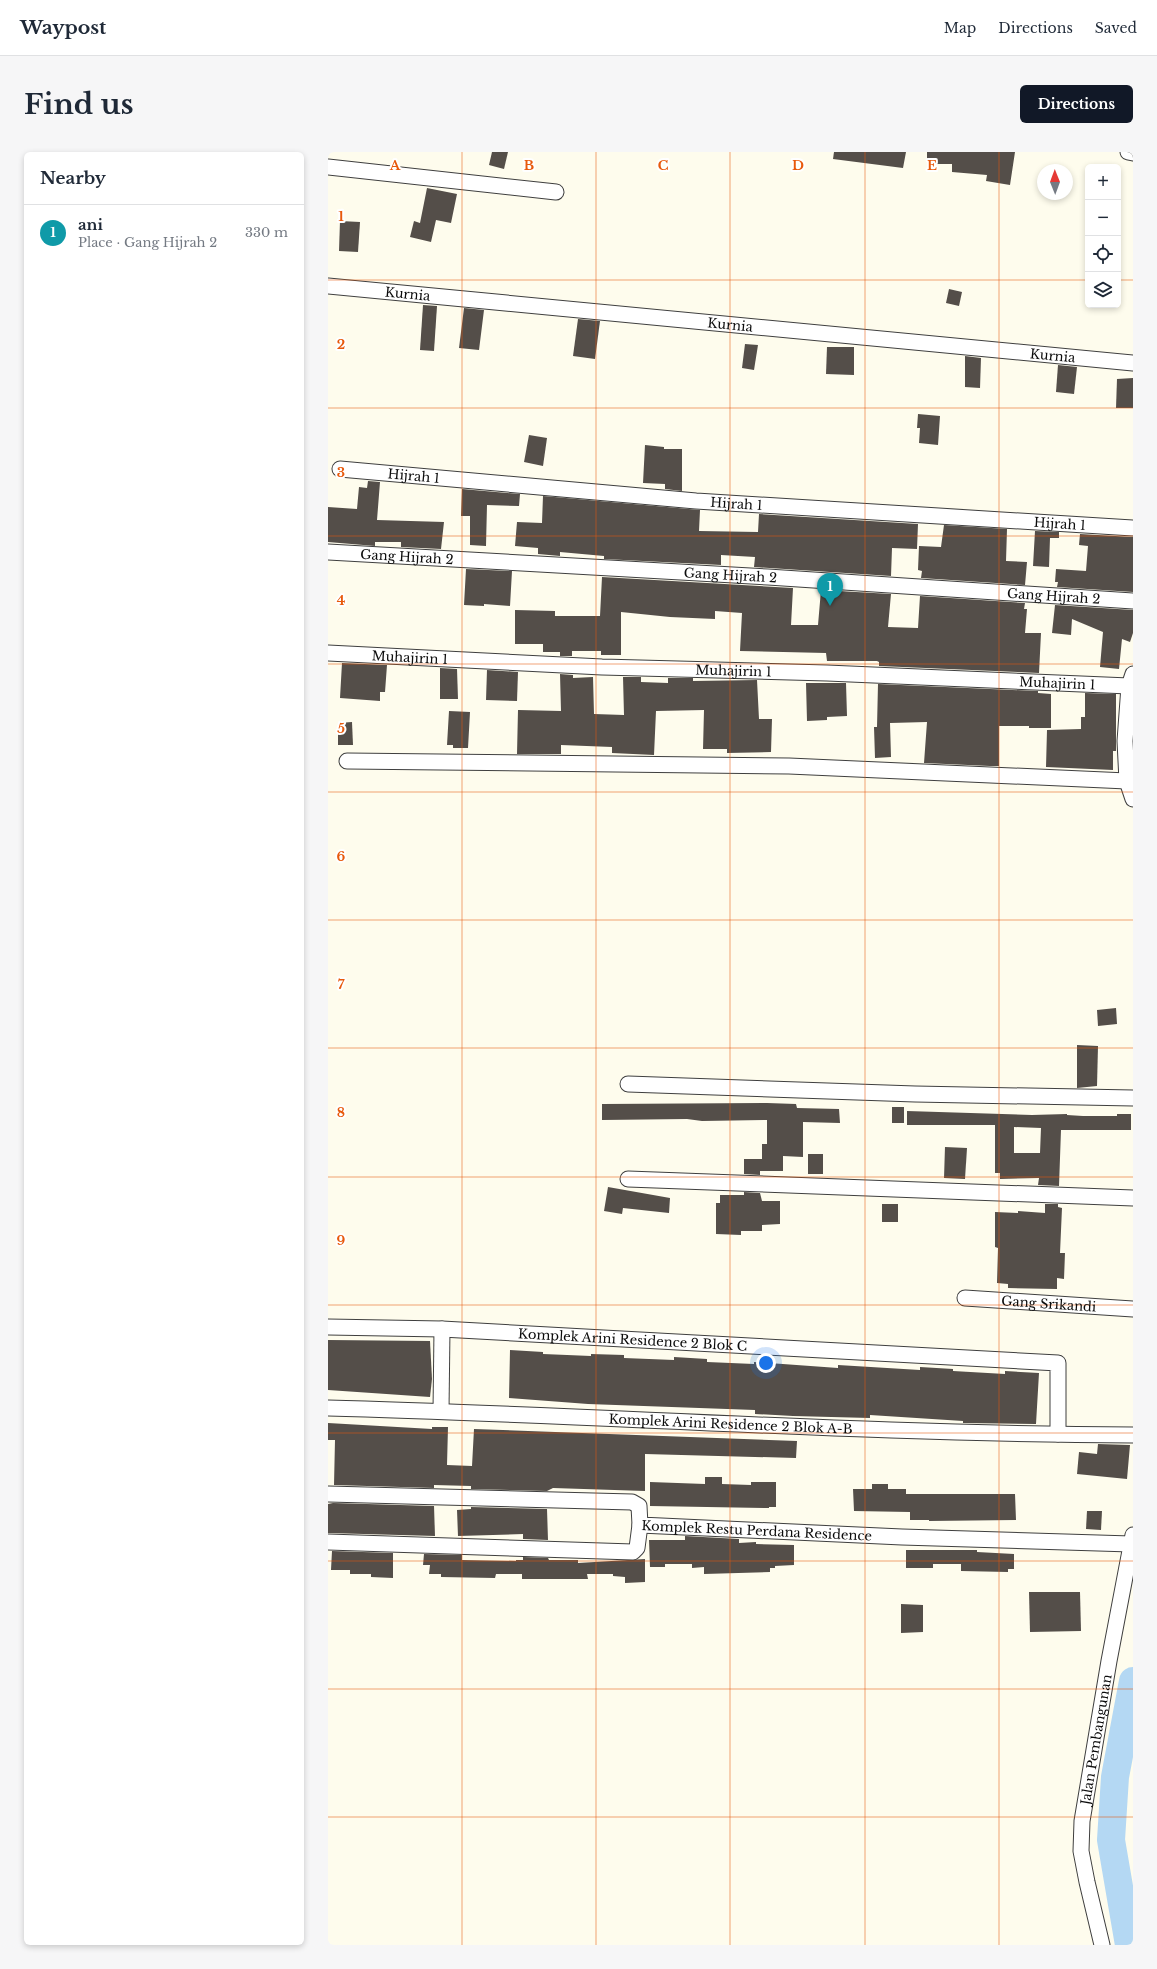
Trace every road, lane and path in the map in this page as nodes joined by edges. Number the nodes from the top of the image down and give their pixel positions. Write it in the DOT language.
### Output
graph roads {
  1 [pos="1128,152"];
  2 [pos="1133,153"];
  3 [pos="328,167"];
  4 [pos="556,192"];
  5 [pos="328,286"];
  6 [pos="1133,363"];
  7 [pos="340,469"];
  8 [pos="1133,528"];
  9 [pos="328,552"];
  10 [pos="1133,601"];
  11 [pos="333,653"];
  12 [pos="1131,680"];
  13 [pos="347,761"];
  14 [pos="1127,780"];
  15 [pos="1133,799"];
  16 [pos="628,1084"];
  17 [pos="1133,1098"];
  18 [pos="628,1179"];
  19 [pos="1133,1198"];
  20 [pos="965,1298"];
  21 [pos="1133,1309"];
  22 [pos="328,1327"];
  23 [pos="442,1329"];
  24 [pos="328,1408"];
  25 [pos="441,1411"];
  26 [pos="1058,1434"];
  27 [pos="1133,1435"];
  28 [pos="328,1494"];
  29 [pos="640,1525"];
  30 [pos="1132,1539"];
  31 [pos="328,1542"];
  32 [pos="1128,1584"];
  33 [pos="1102,1945"];
  1 -- 2 [label="street"];
  3 -- 4 [label="street"];
  5 -- 6 [label="street, Kurnia"];
  7 -- 8 [label="street, Hijrah 1"];
  9 -- 10 [label="street, Gang Hijrah 2"];
  11 -- 12 [label="street, Muhajirin 1"];
  12 -- 14 [label="street"];
  13 -- 14 [label="street"];
  14 -- 15 [label="street"];
  16 -- 17 [label="street"];
  18 -- 19 [label="street"];
  20 -- 21 [label="street, Gang Srikandi"];
  22 -- 23 [label="street, Komplek Arini Residence 2 Blok C"];
  23 -- 25 [label="street"];
  23 -- 26 [label="street, Komplek Arini Residence 2 Blok C"];
  24 -- 25 [label="street, Komplek Arini Residence 2 Blok A-B"];
  25 -- 26 [label="street, Komplek Arini Residence 2 Blok A-B"];
  26 -- 27 [label="street, Komplek Arini Residence 2 Blok A-B"];
  28 -- 29 [label="street, Komplek Restu Perdana Residence"];
  29 -- 30 [label="street, Komplek Restu Perdana Residence"];
  29 -- 31 [label="street"];
  30 -- 32 [label="street, Jalan Pembangunan"];
  32 -- 33 [label="street, Jalan Pembangunan"];
}
